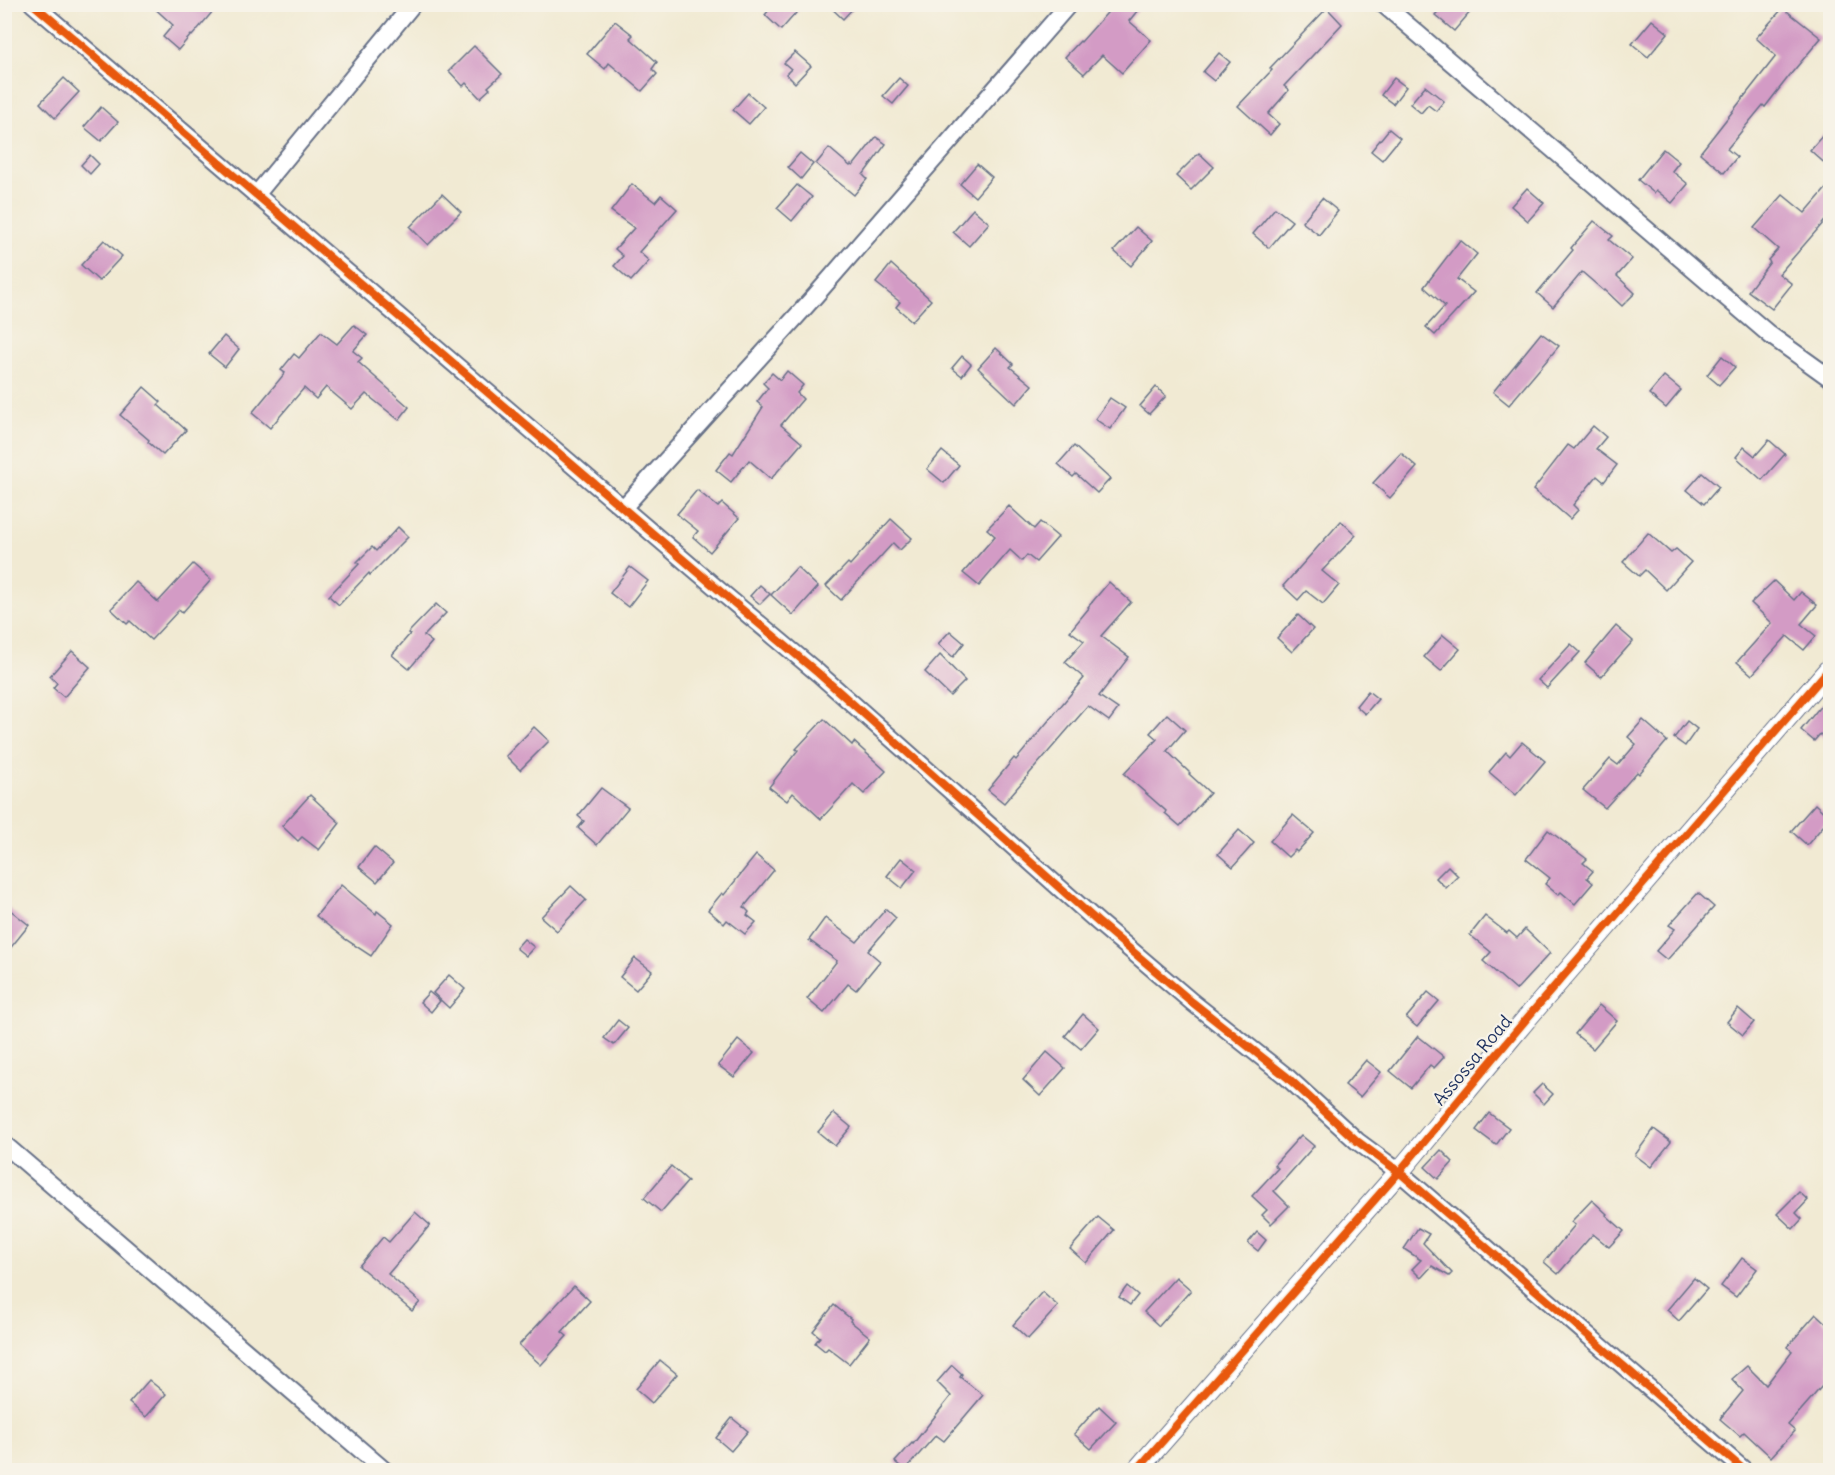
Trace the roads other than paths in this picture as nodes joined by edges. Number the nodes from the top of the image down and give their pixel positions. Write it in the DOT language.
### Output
graph roads {
  1 [pos="33,4"];
  2 [pos="413,4"];
  3 [pos="1069,4"];
  4 [pos="1383,4"];
  5 [pos="256,195"];
  6 [pos="1830,378"];
  7 [pos="623,508"];
  8 [pos="1830,668"];
  9 [pos="4,1144"];
  10 [pos="1399,1172"];
  11 [pos="384,1470"];
  12 [pos="1137,1470"];
  13 [pos="1744,1470"];
  1 -- 5 [label="street"];
  2 -- 5 [label="street"];
  3 -- 7 [label="street"];
  4 -- 6 [label="street"];
  5 -- 7 [label="street"];
  7 -- 10 [label="street"];
  8 -- 10 [label="street, Assossa Road"];
  9 -- 11 [label="street"];
  10 -- 12 [label="street, Assossa Road"];
  10 -- 13 [label="street"];
}
